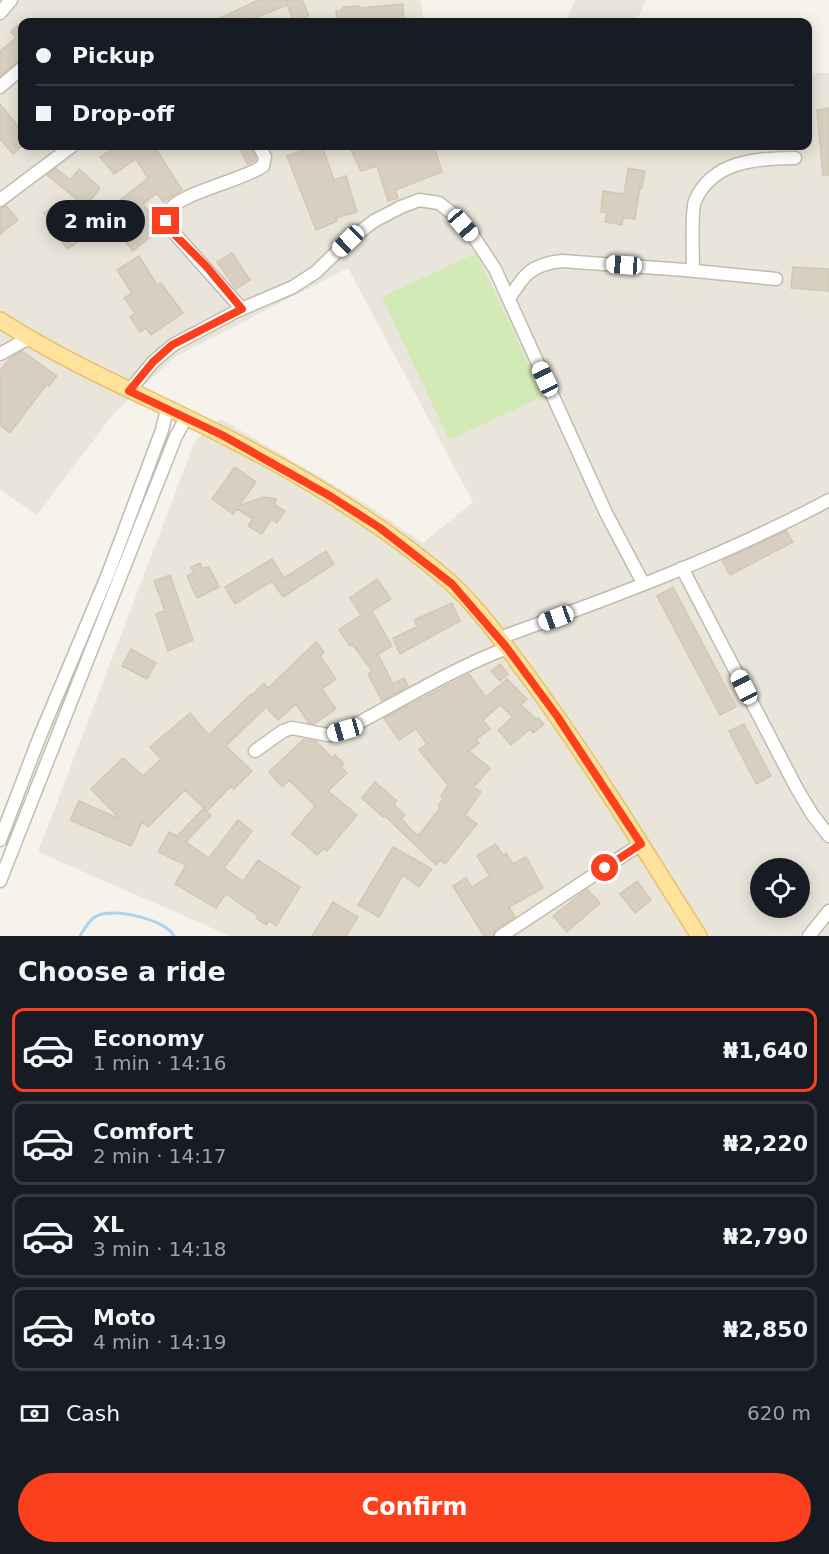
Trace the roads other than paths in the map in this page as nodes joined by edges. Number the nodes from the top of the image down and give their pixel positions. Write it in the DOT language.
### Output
graph roads {
  1 [pos="11,0"];
  2 [pos="0,13"];
  3 [pos="18,71"];
  4 [pos="0,87"];
  5 [pos="67,150"];
  6 [pos="261,150"];
  7 [pos="795,158"];
  8 [pos="0,200"];
  9 [pos="693,270"];
  10 [pos="776,279"];
  11 [pos="508,299"];
  12 [pos="242,309"];
  13 [pos="0,320"];
  14 [pos="29,338"];
  15 [pos="0,354"];
  16 [pos="129,391"];
  17 [pos="167,409"];
  18 [pos="186,418"];
  19 [pos="829,500"];
  20 [pos="682,568"];
  21 [pos="643,583"];
  22 [pos="503,643"];
  23 [pos="255,751"];
  24 [pos="829,836"];
  25 [pos="0,840"];
  26 [pos="641,844"];
  27 [pos="0,881"];
  28 [pos="829,911"];
  29 [pos="501,936"];
  30 [pos="699,936"];
  31 [pos="808,936"];
  1 -- 2 [label="street"];
  3 -- 4 [label="street"];
  5 -- 8 [label="street"];
  6 -- 12 [label="street"];
  7 -- 9 [label="street"];
  9 -- 10 [label="street"];
  9 -- 11 [label="street"];
  11 -- 12 [label="street"];
  11 -- 21 [label="street"];
  12 -- 16 [label="street"];
  13 -- 14 [label="main road"];
  14 -- 15 [label="street"];
  14 -- 16 [label="main road"];
  16 -- 17 [label="main road"];
  17 -- 18 [label="main road"];
  17 -- 25 [label="street"];
  18 -- 22 [label="main road"];
  18 -- 27 [label="street"];
  19 -- 20 [label="street"];
  20 -- 21 [label="street"];
  20 -- 24 [label="street"];
  21 -- 22 [label="street"];
  22 -- 23 [label="street"];
  22 -- 26 [label="main road"];
  26 -- 29 [label="street"];
  26 -- 30 [label="main road"];
  28 -- 31 [label="street"];
}
